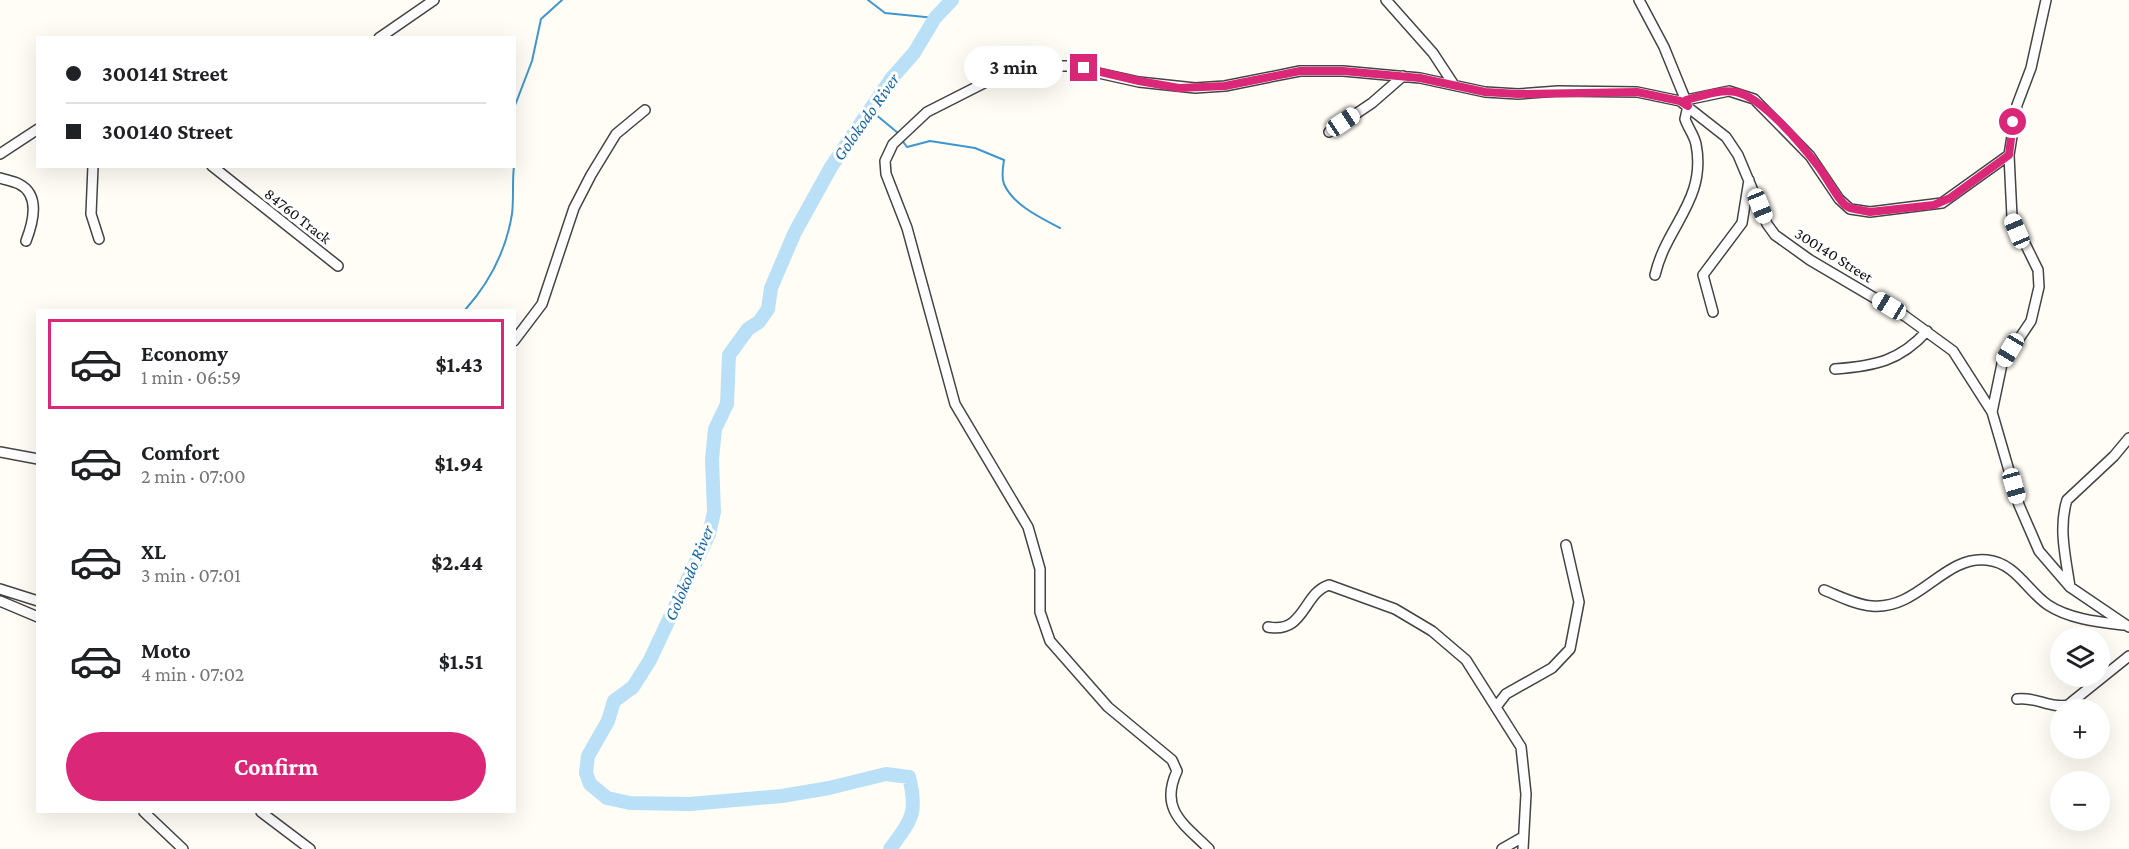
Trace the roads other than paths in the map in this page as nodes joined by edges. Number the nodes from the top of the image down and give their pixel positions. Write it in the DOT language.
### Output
graph roads {
  1 [pos="434,0"];
  2 [pos="1386,0"];
  3 [pos="1639,0"];
  4 [pos="2046,0"];
  5 [pos="382,36"];
  6 [pos="1403,76"];
  7 [pos="1454,85"];
  8 [pos="1687,103"];
  9 [pos="645,110"];
  10 [pos="36,130"];
  11 [pos="1329,132"];
  12 [pos="0,154"];
  13 [pos="2009,155"];
  14 [pos="93,168"];
  15 [pos="215,168"];
  16 [pos="1749,177"];
  17 [pos="0,178"];
  18 [pos="99,238"];
  19 [pos="26,241"];
  20 [pos="338,266"];
  21 [pos="1655,275"];
  22 [pos="1713,312"];
  23 [pos="1927,331"];
  24 [pos="516,338"];
  25 [pos="1835,369"];
  26 [pos="1992,412"];
  27 [pos="2129,438"];
  28 [pos="0,452"];
  29 [pos="36,459"];
  30 [pos="1566,545"];
  31 [pos="2070,587"];
  32 [pos="0,589"];
  33 [pos="1824,590"];
  34 [pos="36,600"];
  35 [pos="0,601"];
  36 [pos="36,616"];
  37 [pos="2128,626"];
  38 [pos="1268,627"];
  39 [pos="2129,656"];
  40 [pos="2017,699"];
  41 [pos="1496,707"];
  42 [pos="145,813"];
  43 [pos="262,813"];
  44 [pos="1523,837"];
  45 [pos="183,849"];
  46 [pos="310,849"];
  47 [pos="1209,849"];
  48 [pos="1502,849"];
  49 [pos="1523,849"];
  1 -- 5 [label="street"];
  2 -- 7 [label="street"];
  3 -- 8 [label="street"];
  4 -- 13 [label="street"];
  6 -- 7 [label="street, 300140 Street"];
  6 -- 11 [label="street"];
  6 -- 47 [label="street, 300140 Street"];
  7 -- 8 [label="street, 300140 Street"];
  8 -- 13 [label="street"];
  8 -- 16 [label="street, 300140 Street"];
  8 -- 21 [label="street"];
  9 -- 24 [label="street"];
  10 -- 12 [label="street"];
  13 -- 26 [label="street"];
  14 -- 18 [label="street"];
  15 -- 20 [label="street, 84760 Track"];
  16 -- 22 [label="street"];
  16 -- 23 [label="street, 300140 Street"];
  17 -- 19 [label="street"];
  23 -- 25 [label="street"];
  23 -- 26 [label="street, 300140 Street"];
  26 -- 31 [label="street, 300140 Street"];
  27 -- 31 [label="street"];
  28 -- 29 [label="street"];
  30 -- 41 [label="street"];
  31 -- 37 [label="street, 300140 Street"];
  32 -- 34 [label="street"];
  33 -- 37 [label="street"];
  35 -- 36 [label="street"];
  38 -- 41 [label="street"];
  39 -- 40 [label="street"];
  41 -- 44 [label="street"];
  42 -- 45 [label="street"];
  43 -- 46 [label="street"];
  44 -- 48 [label="street"];
  44 -- 49 [label="street"];
}
